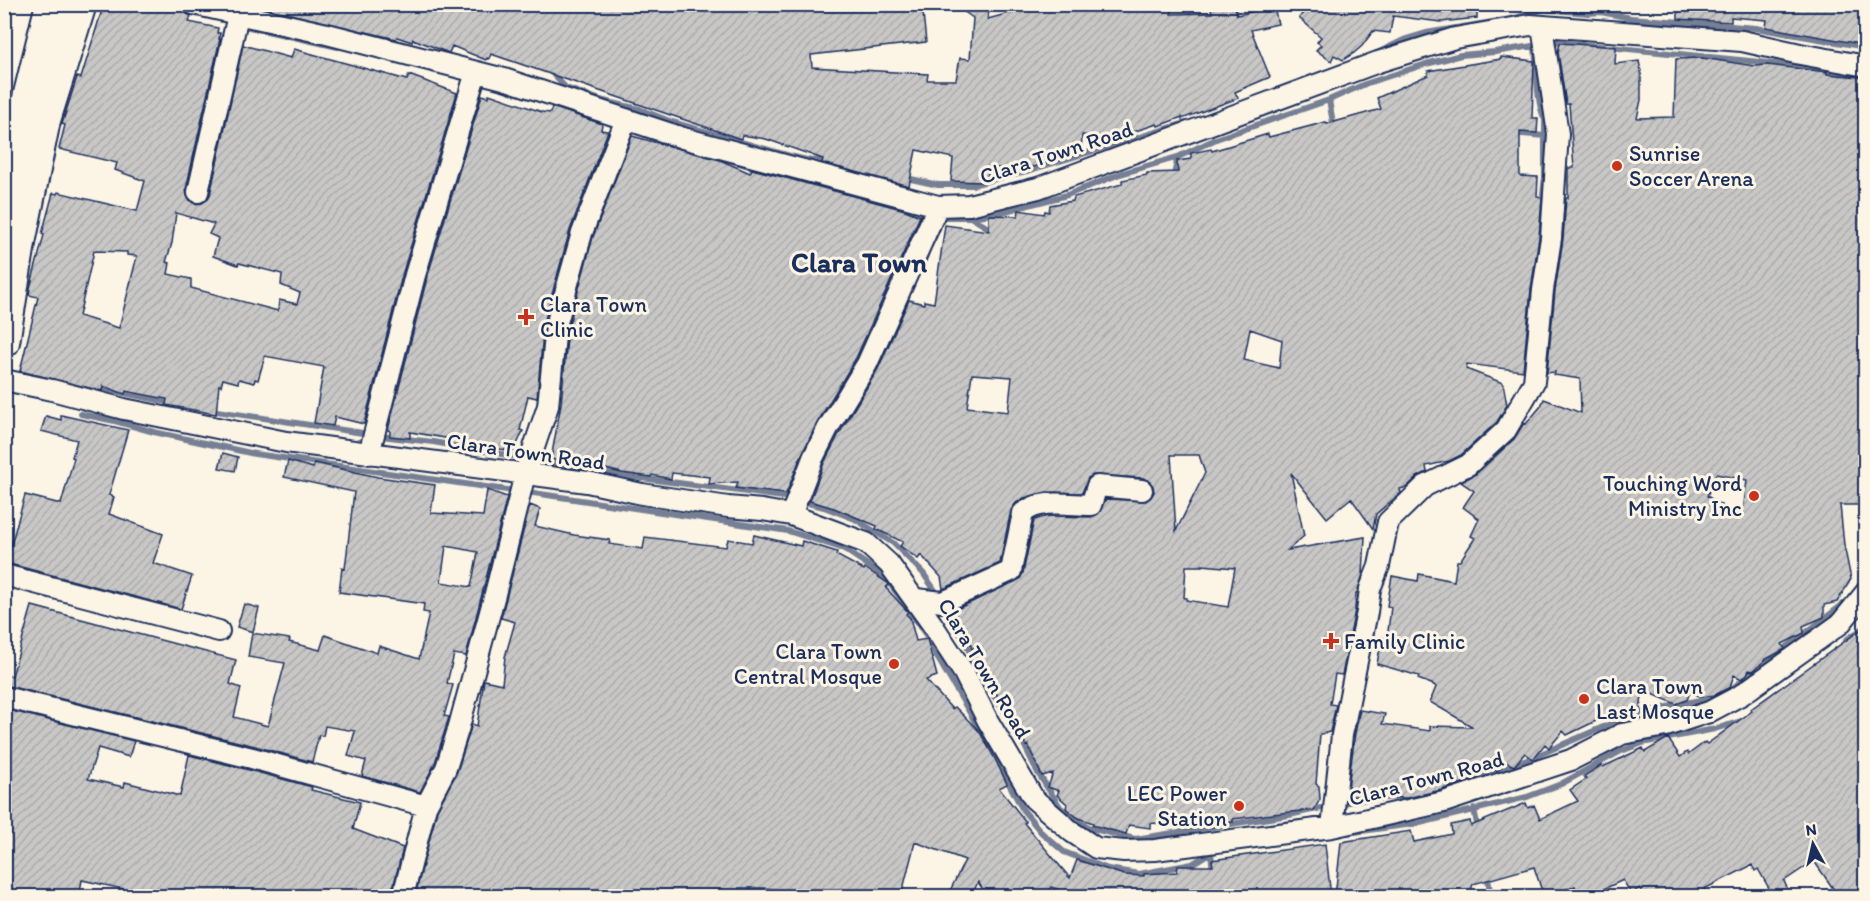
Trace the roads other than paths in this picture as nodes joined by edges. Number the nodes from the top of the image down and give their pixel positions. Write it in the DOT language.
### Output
graph roads {
  1 [pos="51,4"];
  2 [pos="81,4"];
  3 [pos="193,4"];
  4 [pos="238,15"];
  5 [pos="1542,26"];
  6 [pos="1866,66"];
  7 [pos="473,80"];
  8 [pos="626,119"];
  9 [pos="198,192"];
  10 [pos="4,196"];
  11 [pos="938,206"];
  12 [pos="4,342"];
  13 [pos="4,380"];
  14 [pos="370,451"];
  15 [pos="525,474"];
  16 [pos="1142,490"];
  17 [pos="791,515"];
  18 [pos="4,575"];
  19 [pos="1866,592"];
  20 [pos="916,599"];
  21 [pos="219,631"];
  22 [pos="4,697"];
  23 [pos="426,806"];
  24 [pos="1332,827"];
  25 [pos="403,897"];
  1 -- 10 [label="highway"];
  2 -- 12 [label="highway"];
  3 -- 4 [label="street, Clara Town Road"];
  4 -- 7 [label="street, Clara Town Road"];
  4 -- 9 [label="street"];
  5 -- 6 [label="street, Clara Town Road"];
  5 -- 11 [label="street, Clara Town Road"];
  5 -- 24 [label="street"];
  7 -- 8 [label="street, Clara Town Road"];
  7 -- 14 [label="street"];
  8 -- 11 [label="street, Clara Town Road"];
  8 -- 15 [label="street"];
  11 -- 17 [label="street"];
  13 -- 14 [label="street, Clara Town Road"];
  14 -- 15 [label="street, Clara Town Road"];
  15 -- 17 [label="street, Clara Town Road"];
  15 -- 23 [label="street"];
  16 -- 20 [label="street"];
  17 -- 20 [label="street, Clara Town Road"];
  18 -- 21 [label="street"];
  19 -- 24 [label="street, Clara Town Road"];
  20 -- 24 [label="street, Clara Town Road"];
  22 -- 23 [label="street"];
  23 -- 25 [label="street"];
}
